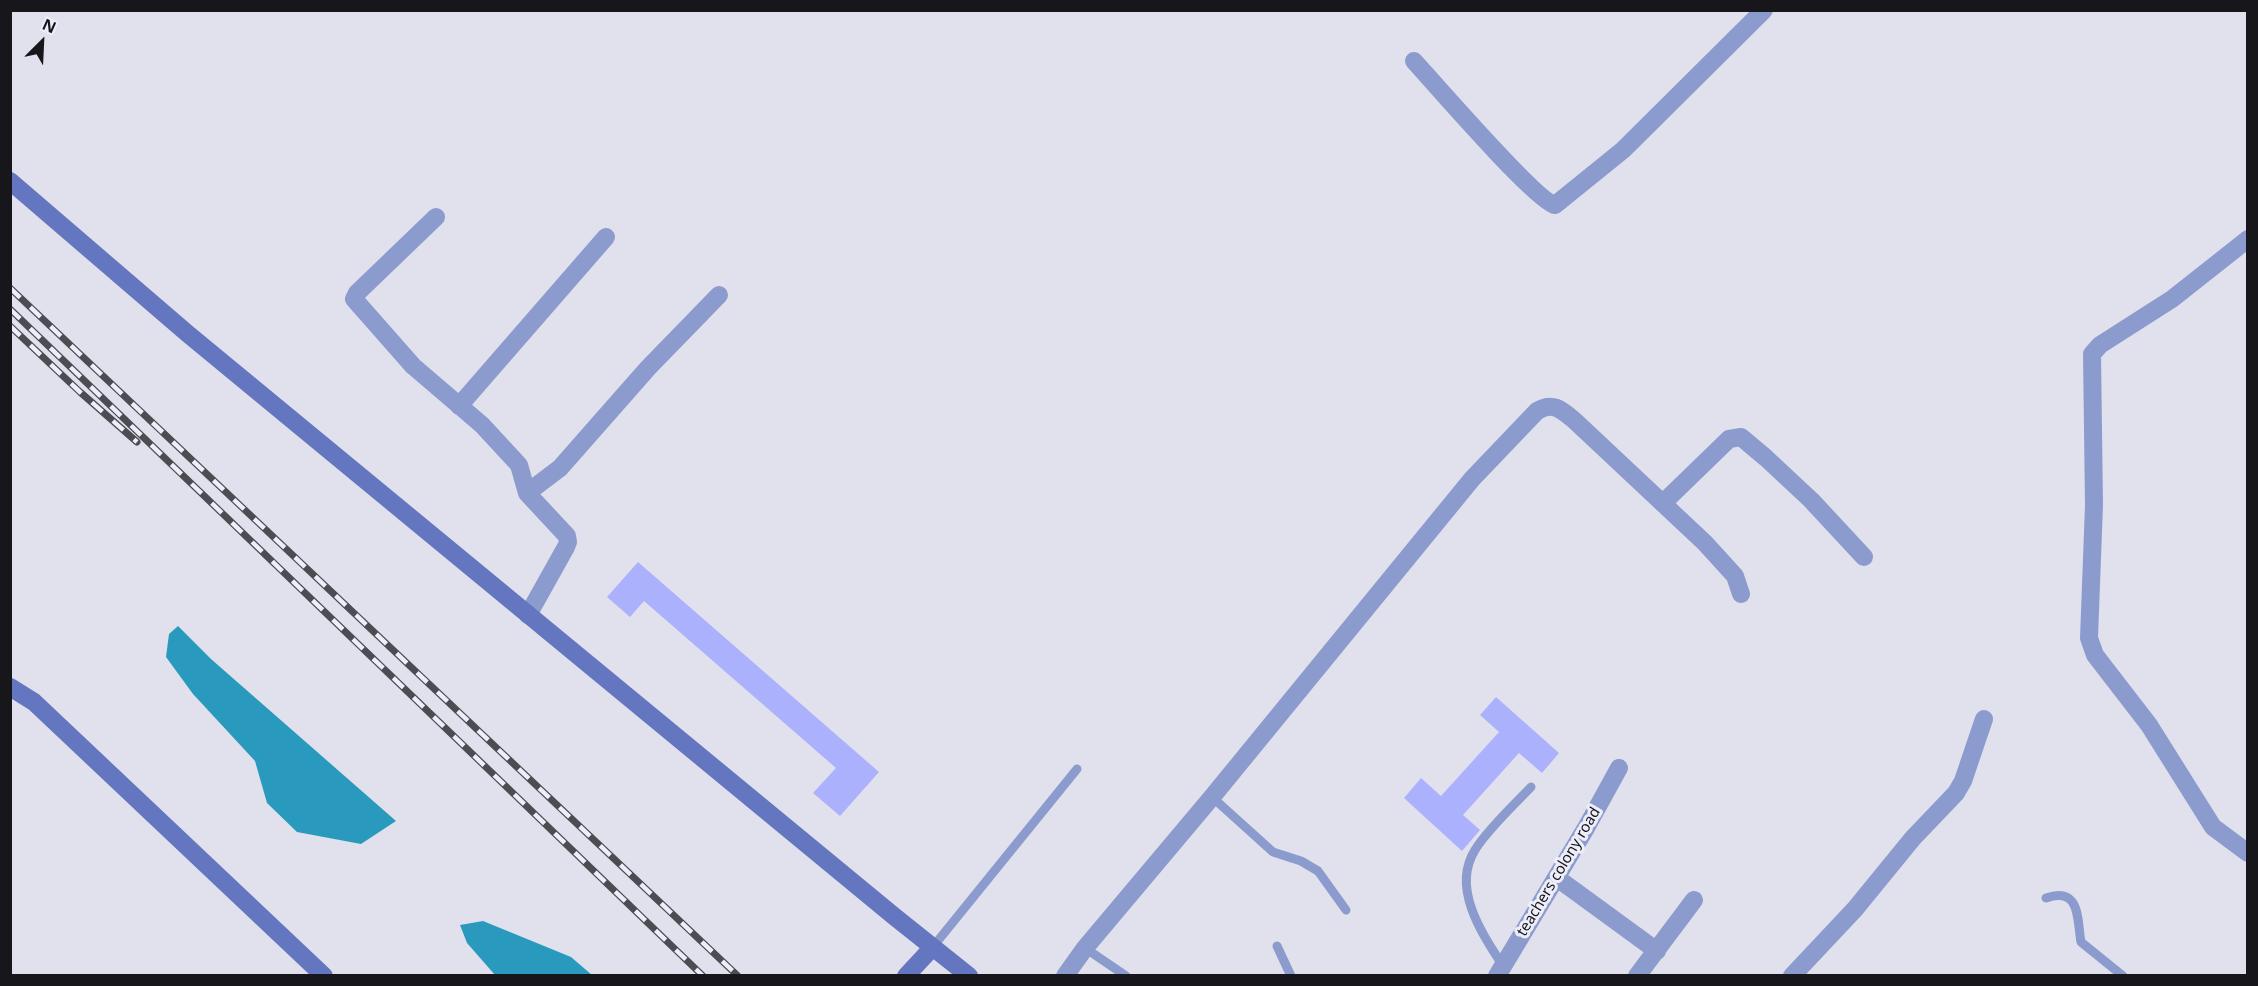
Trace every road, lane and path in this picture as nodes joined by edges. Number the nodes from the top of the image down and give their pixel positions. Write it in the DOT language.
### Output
graph roads {
  1 [pos="1764,10"];
  2 [pos="1414,61"];
  3 [pos="10,181"];
  4 [pos="436,217"];
  5 [pos="606,237"];
  6 [pos="2247,238"];
  7 [pos="719,295"];
  8 [pos="459,406"];
  9 [pos="527,493"];
  10 [pos="1663,503"];
  11 [pos="1864,557"];
  12 [pos="1741,594"];
  13 [pos="528,615"];
  14 [pos="10,687"];
  15 [pos="1984,719"];
  16 [pos="1619,768"];
  17 [pos="1077,769"];
  18 [pos="1531,787"];
  19 [pos="1212,797"];
  20 [pos="2247,853"];
  21 [pos="1557,878"];
  22 [pos="2046,898"];
  23 [pos="1694,900"];
  24 [pos="1346,910"];
  25 [pos="1277,946"];
  26 [pos="932,948"];
  27 [pos="1085,948"];
  28 [pos="1657,951"];
  29 [pos="1500,971"];
  30 [pos="324,975"];
  31 [pos="906,975"];
  32 [pos="969,975"];
  33 [pos="1065,975"];
  34 [pos="1126,975"];
  35 [pos="1291,975"];
  36 [pos="1636,975"];
  37 [pos="1792,975"];
  38 [pos="2123,975"];
  1 -- 2 [label="street"];
  3 -- 13 [label="main road"];
  4 -- 8 [label="street"];
  5 -- 8 [label="street"];
  6 -- 20 [label="street"];
  7 -- 9 [label="street"];
  8 -- 9 [label="street"];
  9 -- 13 [label="street"];
  10 -- 11 [label="street"];
  10 -- 12 [label="street"];
  10 -- 19 [label="street"];
  13 -- 26 [label="main road"];
  14 -- 30 [label="main road"];
  15 -- 37 [label="street"];
  16 -- 21 [label="street, teachers colony road"];
  17 -- 26 [label="lane"];
  18 -- 29 [label="lane"];
  19 -- 24 [label="lane"];
  19 -- 27 [label="street"];
  21 -- 28 [label="street"];
  21 -- 29 [label="street, teachers colony road"];
  22 -- 38 [label="lane"];
  23 -- 28 [label="street"];
  25 -- 35 [label="lane"];
  26 -- 31 [label="main road"];
  26 -- 32 [label="main road"];
  27 -- 33 [label="street"];
  27 -- 34 [label="lane"];
  28 -- 36 [label="street"];
}
